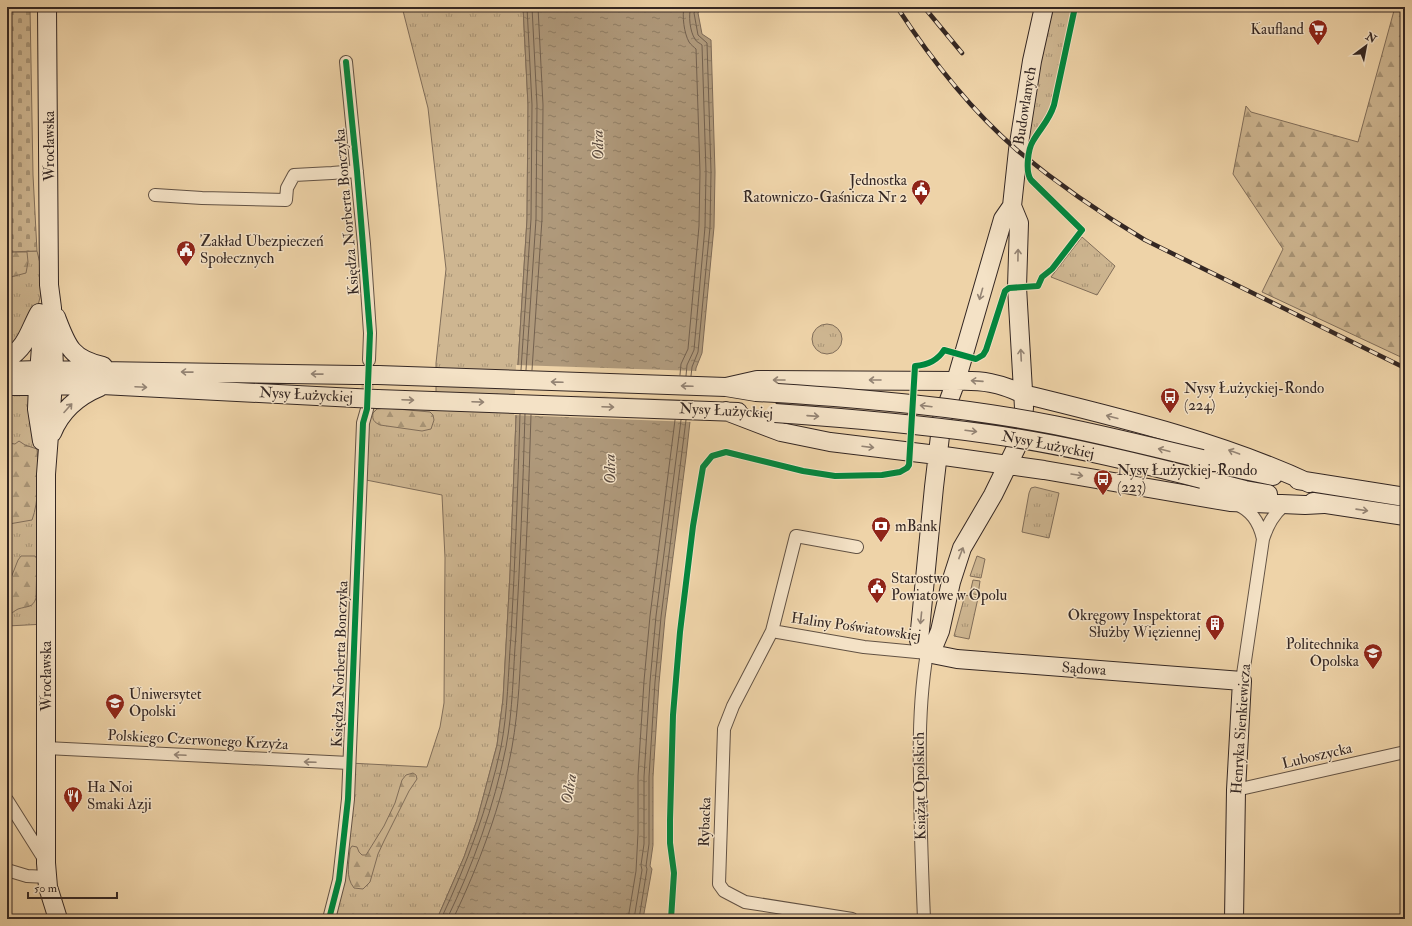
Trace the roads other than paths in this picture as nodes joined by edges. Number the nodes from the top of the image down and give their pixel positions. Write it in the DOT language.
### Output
graph roads {
  1 [pos="47,7"];
  2 [pos="1044,7"];
  3 [pos="346,62"];
  4 [pos="357,171"];
  5 [pos="155,195"];
  6 [pos="1012,206"];
  7 [pos="49,306"];
  8 [pos="7,359"];
  9 [pos="368,360"];
  10 [pos="7,371"];
  11 [pos="127,371"];
  12 [pos="45,378"];
  13 [pos="956,381"];
  14 [pos="102,385"];
  15 [pos="7,386"];
  16 [pos="757,386"];
  17 [pos="1024,394"];
  18 [pos="366,402"];
  19 [pos="726,411"];
  20 [pos="49,442"];
  21 [pos="937,454"];
  22 [pos="1008,465"];
  23 [pos="46,474"];
  24 [pos="1309,482"];
  25 [pos="1405,497"];
  26 [pos="1230,502"];
  27 [pos="1285,504"];
  28 [pos="1324,504"];
  29 [pos="1405,516"];
  30 [pos="1263,539"];
  31 [pos="856,547"];
  32 [pos="772,630"];
  33 [pos="927,653"];
  34 [pos="1242,681"];
  35 [pos="46,748"];
  36 [pos="1405,752"];
  37 [pos="349,763"];
  38 [pos="1236,790"];
  39 [pos="7,800"];
  40 [pos="47,870"];
  41 [pos="9,871"];
  42 [pos="58,919"];
  43 [pos="329,919"];
  44 [pos="852,919"];
  45 [pos="924,919"];
  46 [pos="1234,919"];
  1 -- 7 [label="main road, Wrocławska"];
  2 -- 6 [label="main road, Budowlanych"];
  3 -- 4 [label="street, Księdza Norberta Bonczyka"];
  4 -- 5 [label="street"];
  4 -- 9 [label="street, Księdza Norberta Bonczyka"];
  6 -- 13 [label="main road, Budowlanych, one-way"];
  17 -- 6 [label="main road, Budowlanych, one-way"];
  7 -- 8 [label="main road"];
  7 -- 11 [label="main road"];
  7 -- 12 [label="main road, Wrocławska"];
  10 -- 12 [label="main road"];
  11 -- 12 [label="main road, Nysy Łużyckiej"];
  16 -- 11 [label="main road, Nysy Łużyckiej, one-way, bridge"];
  12 -- 14 [label="main road, Nysy Łużyckiej"];
  12 -- 15 [label="main road"];
  12 -- 20 [label="main road, Wrocławska"];
  12 -- 23 [label="main road, Wrocławska"];
  13 -- 16 [label="main road, one-way"];
  17 -- 13 [label="main road, one-way"];
  13 -- 21 [label="main road, Budowlanych"];
  14 -- 18 [label="main road, Nysy Łużyckiej, one-way"];
  20 -- 14 [label="main road, one-way"];
  24 -- 16 [label="main road, Nysy Łużyckiej, one-way, bridge"];
  17 -- 22 [label="main road, Budowlanych"];
  24 -- 17 [label="main road, one-way"];
  18 -- 19 [label="main road, Nysy Łużyckiej, one-way"];
  18 -- 37 [label="street, Księdza Norberta Bonczyka"];
  19 -- 21 [label="main road, one-way"];
  19 -- 28 [label="main road, Nysy Łużyckiej, one-way, bridge"];
  20 -- 23 [label="main road, Wrocławska"];
  21 -- 22 [label="main road"];
  21 -- 33 [label="main road, one-way"];
  22 -- 26 [label="main road, one-way"];
  33 -- 22 [label="main road, Książąt Opolskich, one-way"];
  23 -- 35 [label="main road, Wrocławska"];
  24 -- 25 [label="main road, Nysy Łużyckiej"];
  26 -- 27 [label="main road"];
  26 -- 30 [label="street, Henryka Sienkiewicza"];
  27 -- 28 [label="main road"];
  27 -- 30 [label="street, Henryka Sienkiewicza"];
  28 -- 29 [label="main road, Nysy Łużyckiej, one-way"];
  30 -- 34 [label="street, Henryka Sienkiewicza"];
  31 -- 32 [label="street, Haliny Poświatowskiej"];
  32 -- 33 [label="street, Haliny Poświatowskiej"];
  32 -- 44 [label="street, Rybacka"];
  33 -- 34 [label="main road, Sądowa"];
  33 -- 45 [label="street, Książąt Opolskich"];
  34 -- 38 [label="main road, Henryka Sienkiewicza"];
  37 -- 35 [label="street, Polskiego Czerwonego Krzyża, one-way"];
  35 -- 40 [label="main road, Wrocławska"];
  36 -- 38 [label="street, Luboszycka"];
  37 -- 43 [label="street, Księdza Norberta Bonczyka"];
  38 -- 46 [label="main road, Henryka Sienkiewicza"];
  39 -- 40 [label="street"];
  40 -- 41 [label="street"];
  40 -- 42 [label="main road, Wrocławska"];
}
